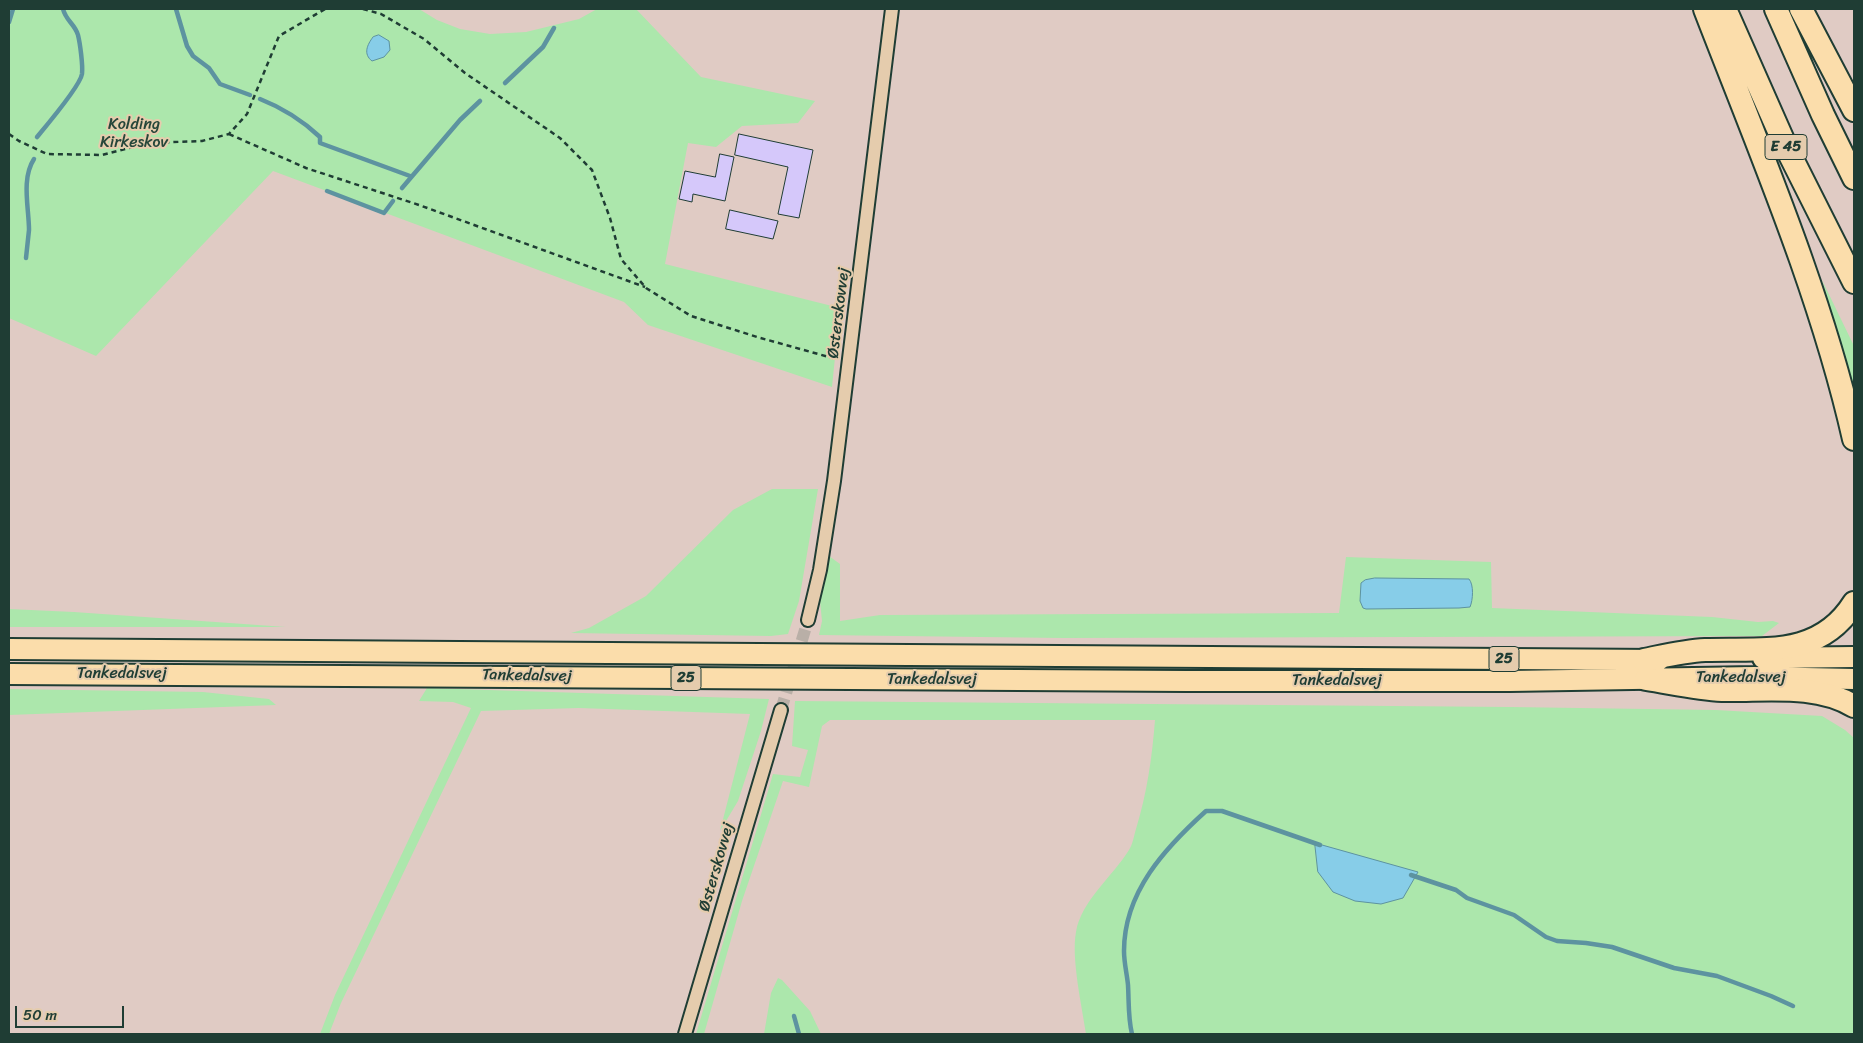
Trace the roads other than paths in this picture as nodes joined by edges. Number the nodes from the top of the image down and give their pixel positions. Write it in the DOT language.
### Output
graph roads {
  1 [pos="892,9"];
  2 [pos="1705,9"];
  3 [pos="1725,9"];
  4 [pos="1776,9"];
  5 [pos="1801,9"];
  6 [pos="1854,110"];
  7 [pos="1854,178"];
  8 [pos="1854,282"];
  9 [pos="1854,439"];
  10 [pos="1854,603"];
  11 [pos="808,620"];
  12 [pos="9,649"];
  13 [pos="1854,657"];
  14 [pos="1645,669"];
  15 [pos="9,674"];
  16 [pos="1854,679"];
  17 [pos="1854,706"];
  18 [pos="781,710"];
  19 [pos="685,1034"];
  1 -- 11 [label="street, Østerskovvej"];
  2 -- 9 [label="highway"];
  3 -- 8 [label="highway, E 45"];
  4 -- 7 [label="highway, E 45"];
  5 -- 6 [label="highway"];
  10 -- 14 [label="highway"];
  12 -- 14 [label="highway, Tankedalsvej / 25"];
  13 -- 14 [label="highway, Tankedalsvej / 25"];
  14 -- 15 [label="highway, Tankedalsvej / 25"];
  14 -- 16 [label="highway, Tankedalsvej / 25"];
  14 -- 17 [label="highway"];
  18 -- 19 [label="street, Østerskovvej"];
}
